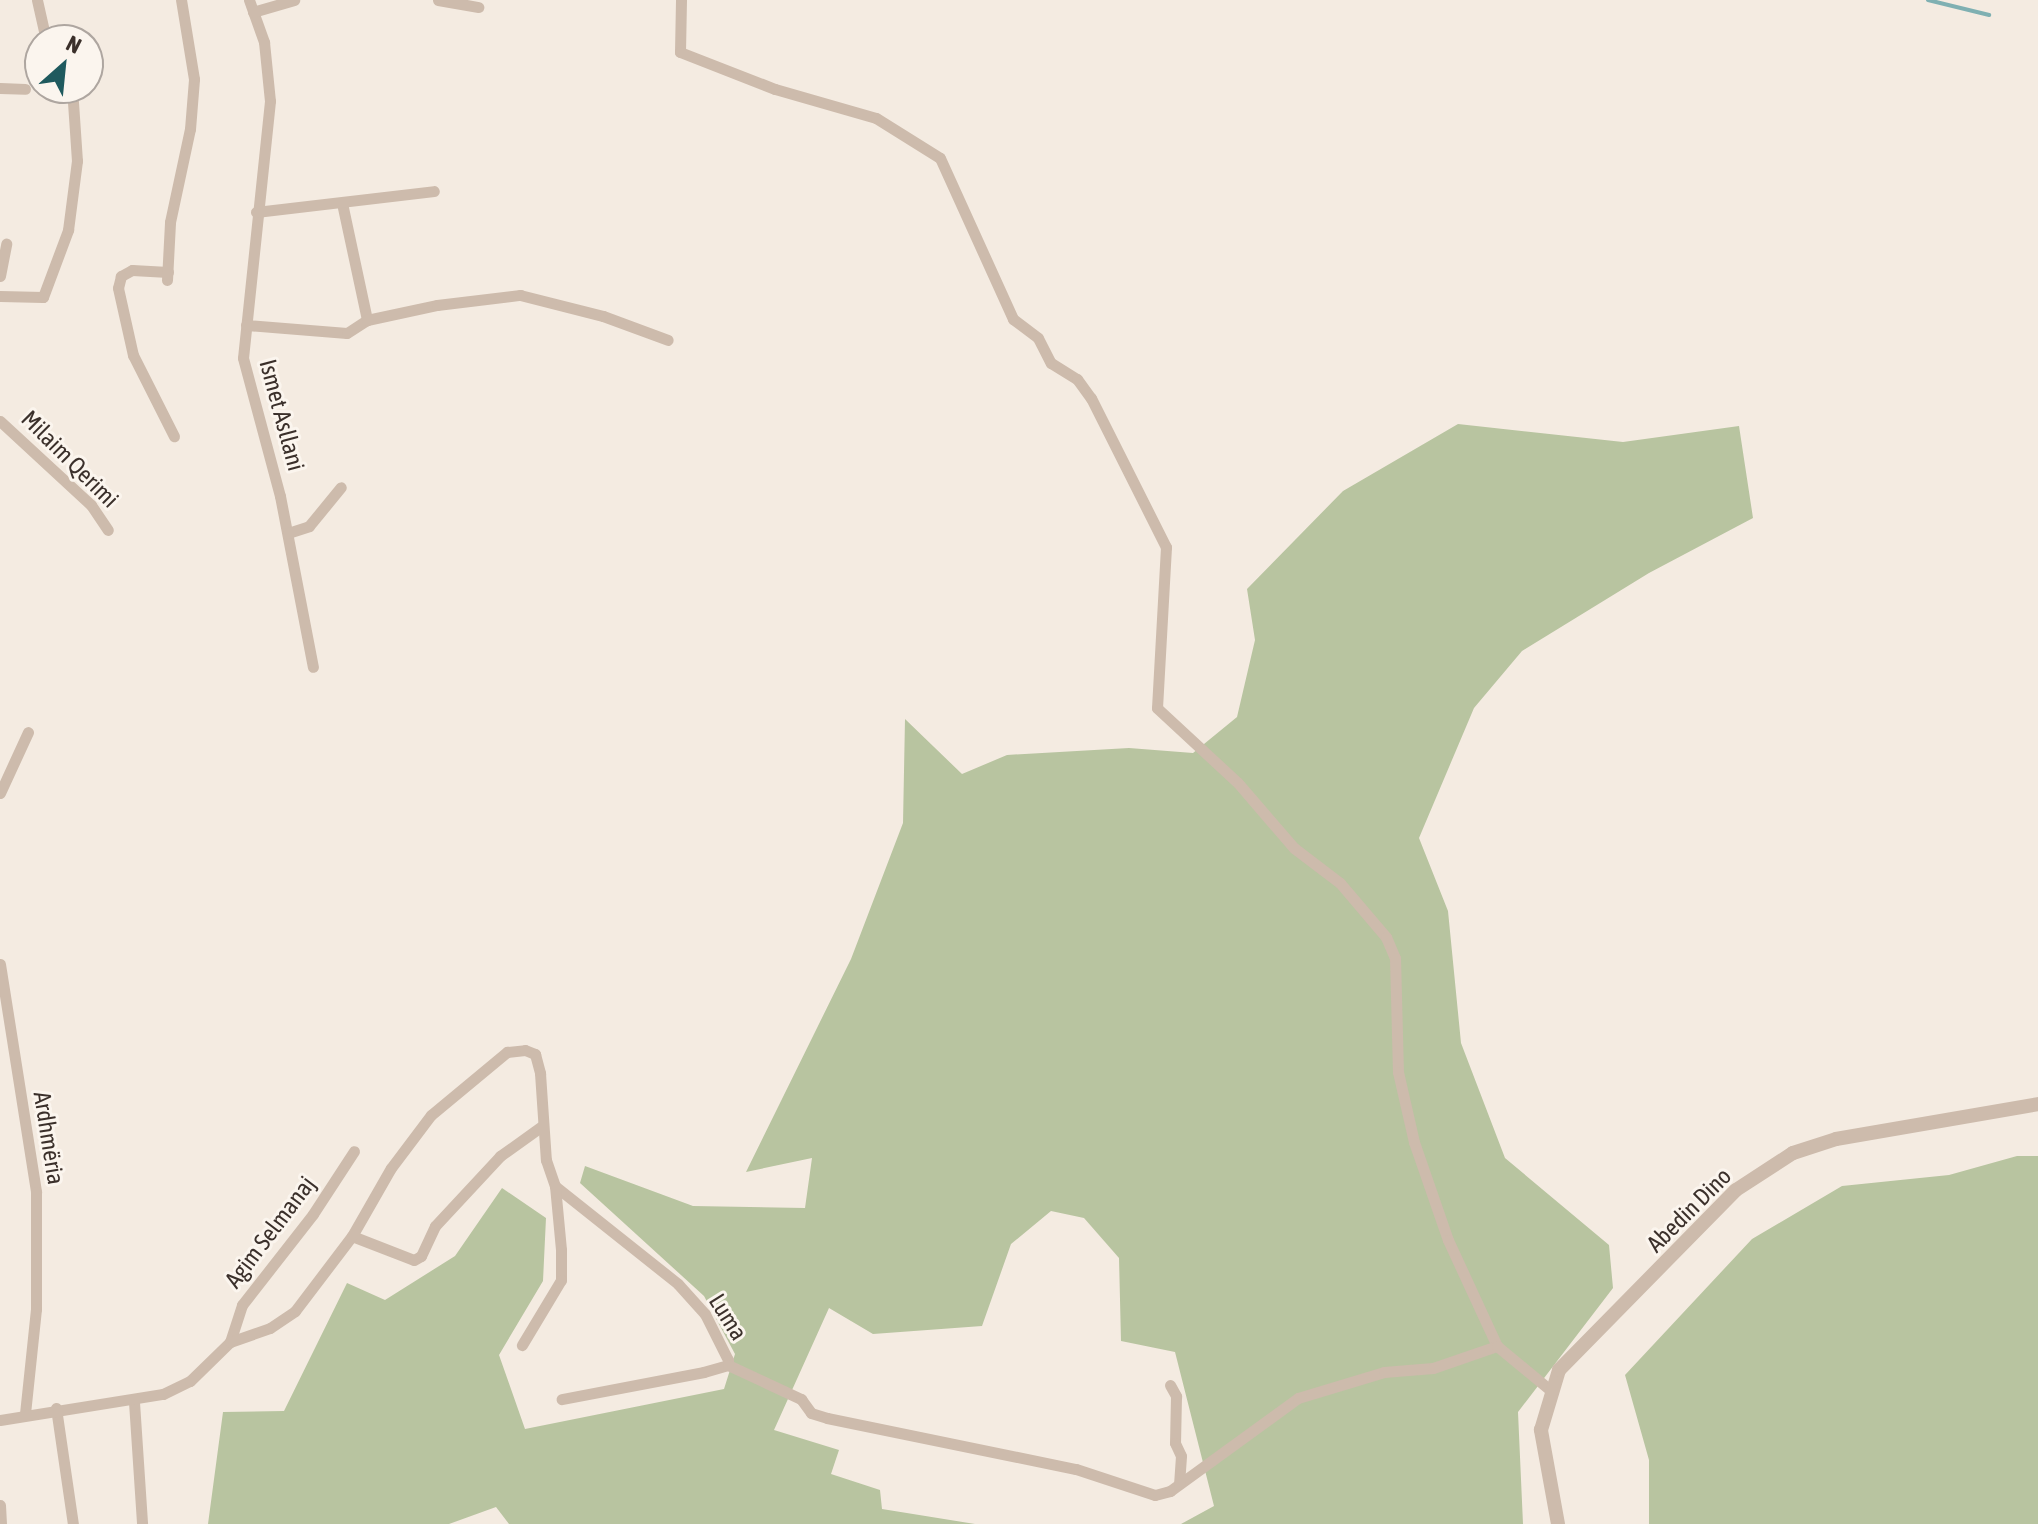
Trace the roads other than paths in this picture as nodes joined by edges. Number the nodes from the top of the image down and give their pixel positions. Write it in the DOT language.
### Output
graph roads {
  1 [pos="37,0"];
  2 [pos="181,0"];
  3 [pos="294,0"];
  4 [pos="438,0"];
  5 [pos="681,0"];
  6 [pos="250,3"];
  7 [pos="478,7"];
  8 [pos="42,24"];
  9 [pos="0,88"];
  10 [pos="24,89"];
  11 [pos="73,104"];
  12 [pos="434,191"];
  13 [pos="342,203"];
  14 [pos="256,212"];
  15 [pos="6,244"];
  16 [pos="0,276"];
  17 [pos="0,296"];
  18 [pos="367,320"];
  19 [pos="246,325"];
  20 [pos="668,340"];
  21 [pos="0,421"];
  22 [pos="174,436"];
  23 [pos="341,487"];
  24 [pos="108,530"];
  25 [pos="288,533"];
  26 [pos="313,667"];
  27 [pos="28,732"];
  28 [pos="0,793"];
  29 [pos="0,964"];
  30 [pos="2038,1104"];
  31 [pos="542,1126"];
  32 [pos="354,1151"];
  33 [pos="555,1186"];
  34 [pos="352,1236"];
  35 [pos="230,1342"];
  36 [pos="522,1345"];
  37 [pos="1497,1346"];
  38 [pos="728,1365"];
  39 [pos="1170,1385"];
  40 [pos="1549,1389"];
  41 [pos="562,1399"];
  42 [pos="134,1402"];
  43 [pos="56,1408"];
  44 [pos="25,1414"];
  45 [pos="0,1420"];
  46 [pos="1179,1484"];
  47 [pos="0,1505"];
  48 [pos="1,1524"];
  49 [pos="73,1524"];
  50 [pos="142,1524"];
  51 [pos="1558,1524"];
  1 -- 8 [label="street"];
  2 -- 22 [label="street"];
  3 -- 6 [label="street, Ismet Asllani"];
  4 -- 7 [label="street"];
  5 -- 37 [label="street"];
  6 -- 14 [label="street, Ismet Asllani"];
  9 -- 10 [label="street"];
  11 -- 17 [label="street"];
  12 -- 13 [label="street"];
  13 -- 14 [label="street"];
  13 -- 18 [label="street"];
  14 -- 19 [label="street, Ismet Asllani"];
  15 -- 16 [label="street"];
  18 -- 19 [label="street"];
  18 -- 20 [label="street"];
  19 -- 25 [label="street, Ismet Asllani"];
  21 -- 24 [label="street, Milaim Qerimi"];
  23 -- 25 [label="street, Ismet Asllani"];
  25 -- 26 [label="street, Ismet Asllani"];
  27 -- 28 [label="street"];
  29 -- 44 [label="street, Ardhmëria"];
  30 -- 40 [label="street, Abedin Dino"];
  31 -- 33 [label="street"];
  31 -- 34 [label="street"];
  31 -- 34 [label="street"];
  32 -- 35 [label="street, Agim Selmanaj"];
  33 -- 36 [label="street"];
  33 -- 38 [label="street, Luma"];
  34 -- 35 [label="street"];
  35 -- 42 [label="street"];
  37 -- 40 [label="street"];
  37 -- 46 [label="street"];
  38 -- 41 [label="street, Luma"];
  38 -- 46 [label="street"];
  39 -- 46 [label="street"];
  40 -- 51 [label="street, Abedin Dino"];
  42 -- 43 [label="street"];
  42 -- 50 [label="street"];
  43 -- 44 [label="street"];
  43 -- 49 [label="street"];
  44 -- 45 [label="street"];
  47 -- 48 [label="street"];
}
